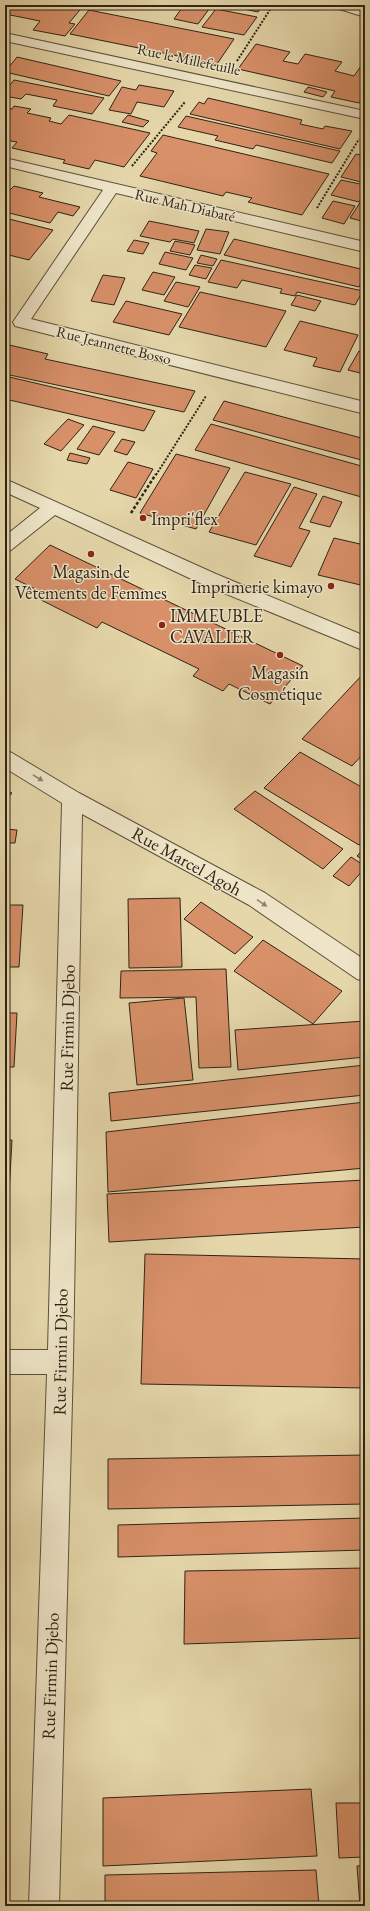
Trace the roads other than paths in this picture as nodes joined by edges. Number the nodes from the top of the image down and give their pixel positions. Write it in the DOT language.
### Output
graph roads {
  1 [pos="341,5"];
  2 [pos="365,13"];
  3 [pos="5,37"];
  4 [pos="365,115"];
  5 [pos="5,162"];
  6 [pos="112,188"];
  7 [pos="365,247"];
  8 [pos="365,408"];
  9 [pos="5,485"];
  10 [pos="54,507"];
  11 [pos="5,546"];
  12 [pos="365,644"];
  13 [pos="5,758"];
  14 [pos="72,798"];
  15 [pos="365,972"];
  16 [pos="5,1362"];
  17 [pos="60,1362"];
  18 [pos="44,1906"];
  1 -- 2 [label="street"];
  3 -- 4 [label="street, Rue le Millefeuille"];
  5 -- 6 [label="street, Rue Mah Diabaté"];
  6 -- 7 [label="street, Rue Mah Diabaté"];
  6 -- 8 [label="street, Rue Jeannette Bosso"];
  9 -- 10 [label="street"];
  10 -- 11 [label="street"];
  10 -- 12 [label="street"];
  13 -- 14 [label="street, Rue Marcel Agoh, one-way"];
  14 -- 15 [label="street, Rue Marcel Agoh, one-way"];
  14 -- 17 [label="street, Rue Firmin Djebo"];
  16 -- 17 [label="street"];
  17 -- 18 [label="street, Rue Firmin Djebo"];
}
